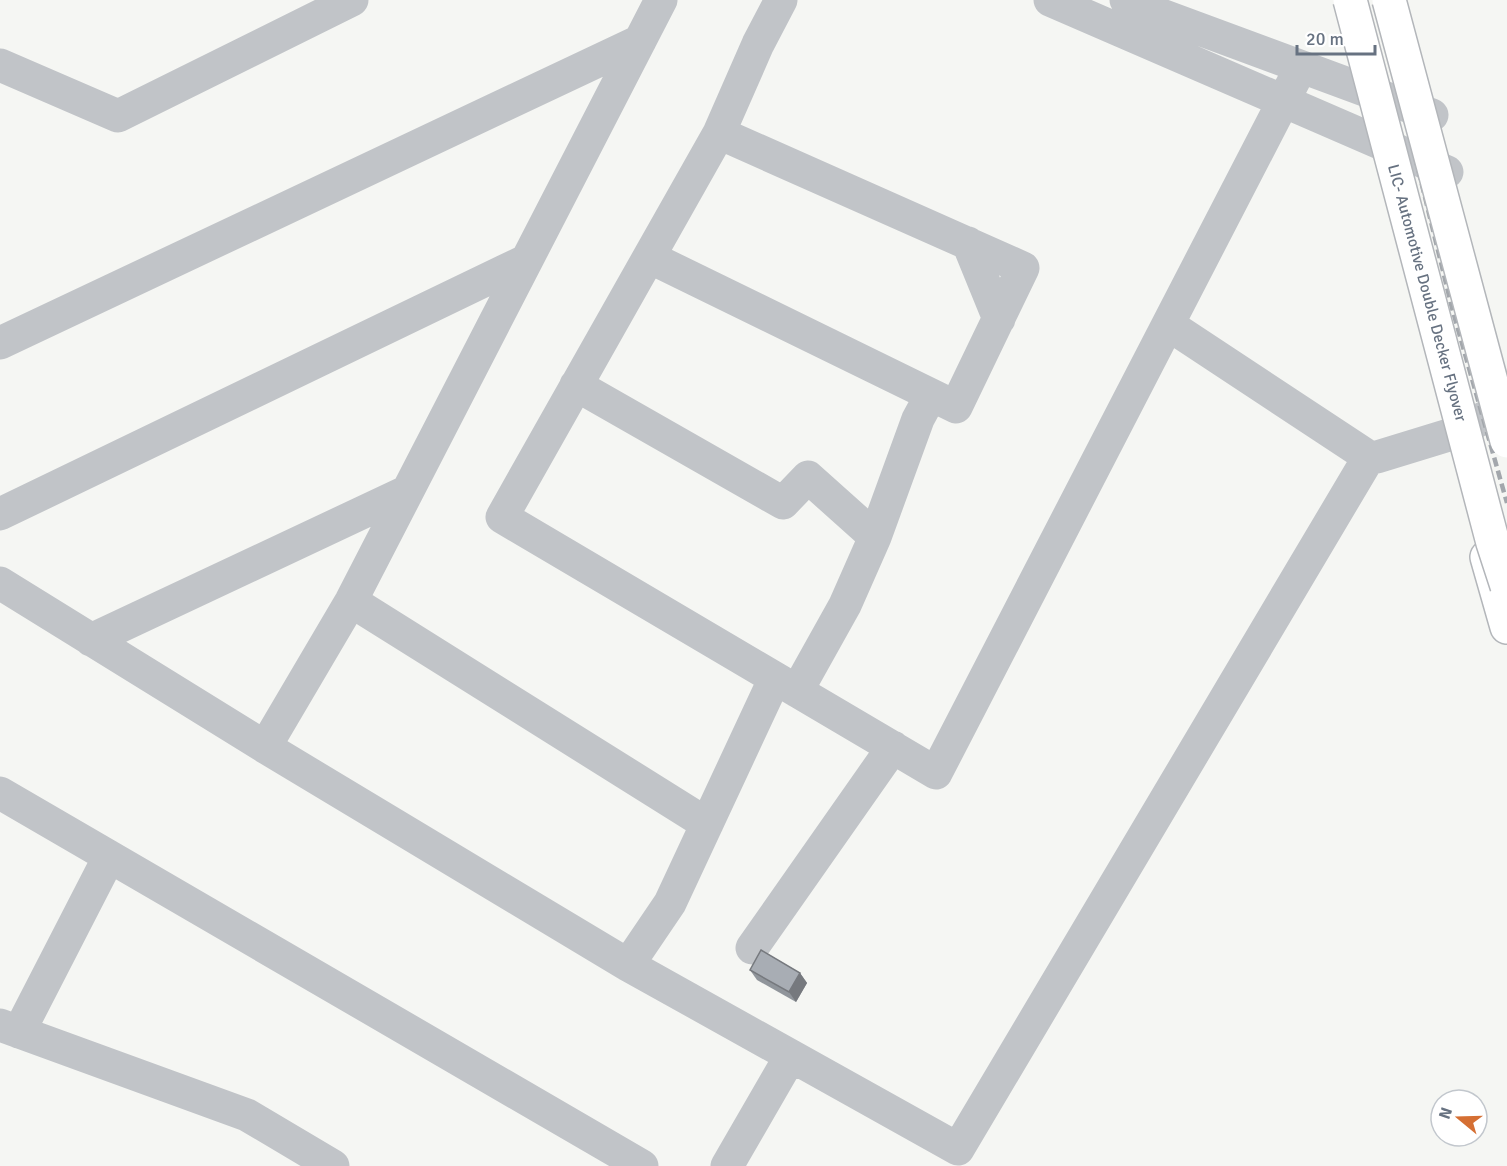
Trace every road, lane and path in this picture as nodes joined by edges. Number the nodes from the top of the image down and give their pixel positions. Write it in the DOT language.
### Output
graph roads {
  1 [pos="352,0"];
  2 [pos="661,0"];
  3 [pos="781,0"];
  4 [pos="1050,0"];
  5 [pos="1126,0"];
  6 [pos="1341,0"];
  7 [pos="1350,0"];
  8 [pos="1389,0"];
  9 [pos="1401,0"];
  10 [pos="640,41"];
  11 [pos="0,65"];
  12 [pos="1301,67"];
  13 [pos="1364,90"];
  14 [pos="1283,101"];
  15 [pos="1432,115"];
  16 [pos="719,133"];
  17 [pos="1377,141"];
  18 [pos="1447,172"];
  19 [pos="649,257"];
  20 [pos="525,261"];
  21 [pos="1169,325"];
  22 [pos="0,343"];
  23 [pos="576,385"];
  24 [pos="1507,390"];
  25 [pos="931,395"];
  26 [pos="1507,406"];
  27 [pos="1452,434"];
  28 [pos="1507,441"];
  29 [pos="1369,457"];
  30 [pos="406,492"];
  31 [pos="0,514"];
  32 [pos="875,537"];
  33 [pos="0,583"];
  34 [pos="1507,586"];
  35 [pos="351,601"];
  36 [pos="1507,627"];
  37 [pos="91,640"];
  38 [pos="786,684"];
  39 [pos="265,747"];
  40 [pos="893,747"];
  41 [pos="0,794"];
  42 [pos="707,824"];
  43 [pos="109,857"];
  44 [pos="752,948"];
  45 [pos="628,965"];
  46 [pos="9,1029"];
  47 [pos="790,1057"];
  48 [pos="333,1166"];
  49 [pos="642,1166"];
  50 [pos="727,1166"];
  1 -- 11 [label="street"];
  2 -- 10 [label="street"];
  3 -- 16 [label="street"];
  4 -- 14 [label="street"];
  5 -- 12 [label="street"];
  6 -- 13 [label="main road"];
  7 -- 34 [label="main road, LIC- Automotive Double Decker Flyover, bridge"];
  8 -- 28 [label="main road, bridge"];
  9 -- 15 [label="main road"];
  10 -- 20 [label="street"];
  10 -- 22 [label="street"];
  12 -- 13 [label="street"];
  12 -- 14 [label="street"];
  13 -- 15 [label="street"];
  13 -- 17 [label="main road"];
  14 -- 17 [label="street"];
  14 -- 21 [label="street"];
  15 -- 18 [label="main road"];
  16 -- 19 [label="street"];
  16 -- 25 [label="street"];
  17 -- 18 [label="street"];
  17 -- 27 [label="main road"];
  18 -- 24 [label="main road"];
  19 -- 23 [label="street"];
  19 -- 25 [label="street"];
  20 -- 30 [label="street"];
  20 -- 31 [label="street"];
  21 -- 29 [label="street"];
  21 -- 40 [label="street"];
  23 -- 32 [label="street"];
  23 -- 38 [label="street"];
  25 -- 32 [label="street"];
  26 -- 27 [label="street"];
  27 -- 29 [label="street"];
  27 -- 36 [label="main road"];
  29 -- 47 [label="street"];
  30 -- 35 [label="street"];
  30 -- 37 [label="street"];
  32 -- 38 [label="street"];
  33 -- 37 [label="street"];
  35 -- 39 [label="street"];
  35 -- 42 [label="street"];
  37 -- 39 [label="street"];
  38 -- 40 [label="street"];
  38 -- 42 [label="street"];
  39 -- 45 [label="street"];
  40 -- 44 [label="street"];
  41 -- 43 [label="street"];
  42 -- 45 [label="street"];
  43 -- 46 [label="street"];
  43 -- 49 [label="street"];
  45 -- 47 [label="street"];
  46 -- 48 [label="street"];
  47 -- 50 [label="street"];
}
